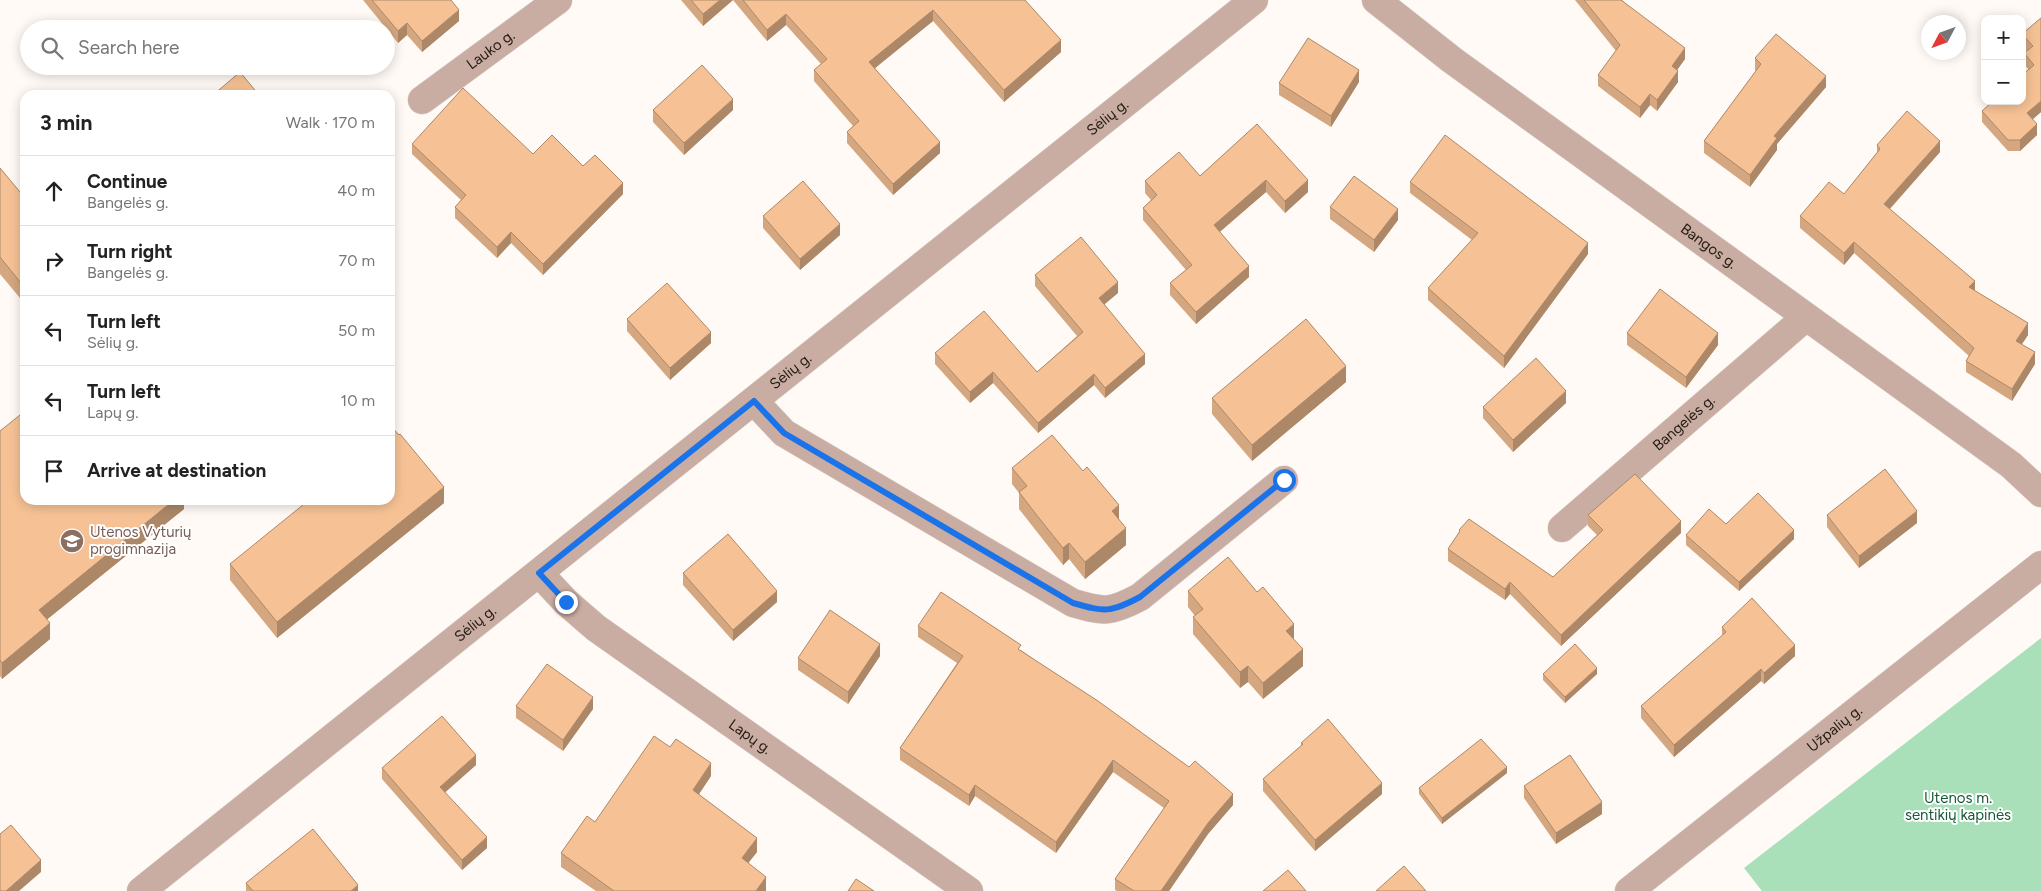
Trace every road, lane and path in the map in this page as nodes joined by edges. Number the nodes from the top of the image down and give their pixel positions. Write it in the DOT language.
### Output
graph roads {
  1 [pos="558,0"];
  2 [pos="1254,0"];
  3 [pos="1376,0"];
  4 [pos="422,100"];
  5 [pos="1806,317"];
  6 [pos="754,401"];
  7 [pos="1284,480"];
  8 [pos="2041,493"];
  9 [pos="1562,528"];
  10 [pos="2041,565"];
  11 [pos="539,573"];
  12 [pos="141,891"];
  13 [pos="969,891"];
  14 [pos="1629,891"];
  1 -- 4 [label="street, Lauko g."];
  2 -- 6 [label="street, Sėlių g."];
  3 -- 5 [label="street, Bangos g."];
  5 -- 8 [label="street, Bangos g."];
  5 -- 9 [label="street, Bangelės g."];
  6 -- 7 [label="street"];
  6 -- 11 [label="street, Sėlių g."];
  10 -- 14 [label="street, Užpalių g."];
  11 -- 12 [label="street, Sėlių g."];
  11 -- 13 [label="street, Lapų g."];
}
